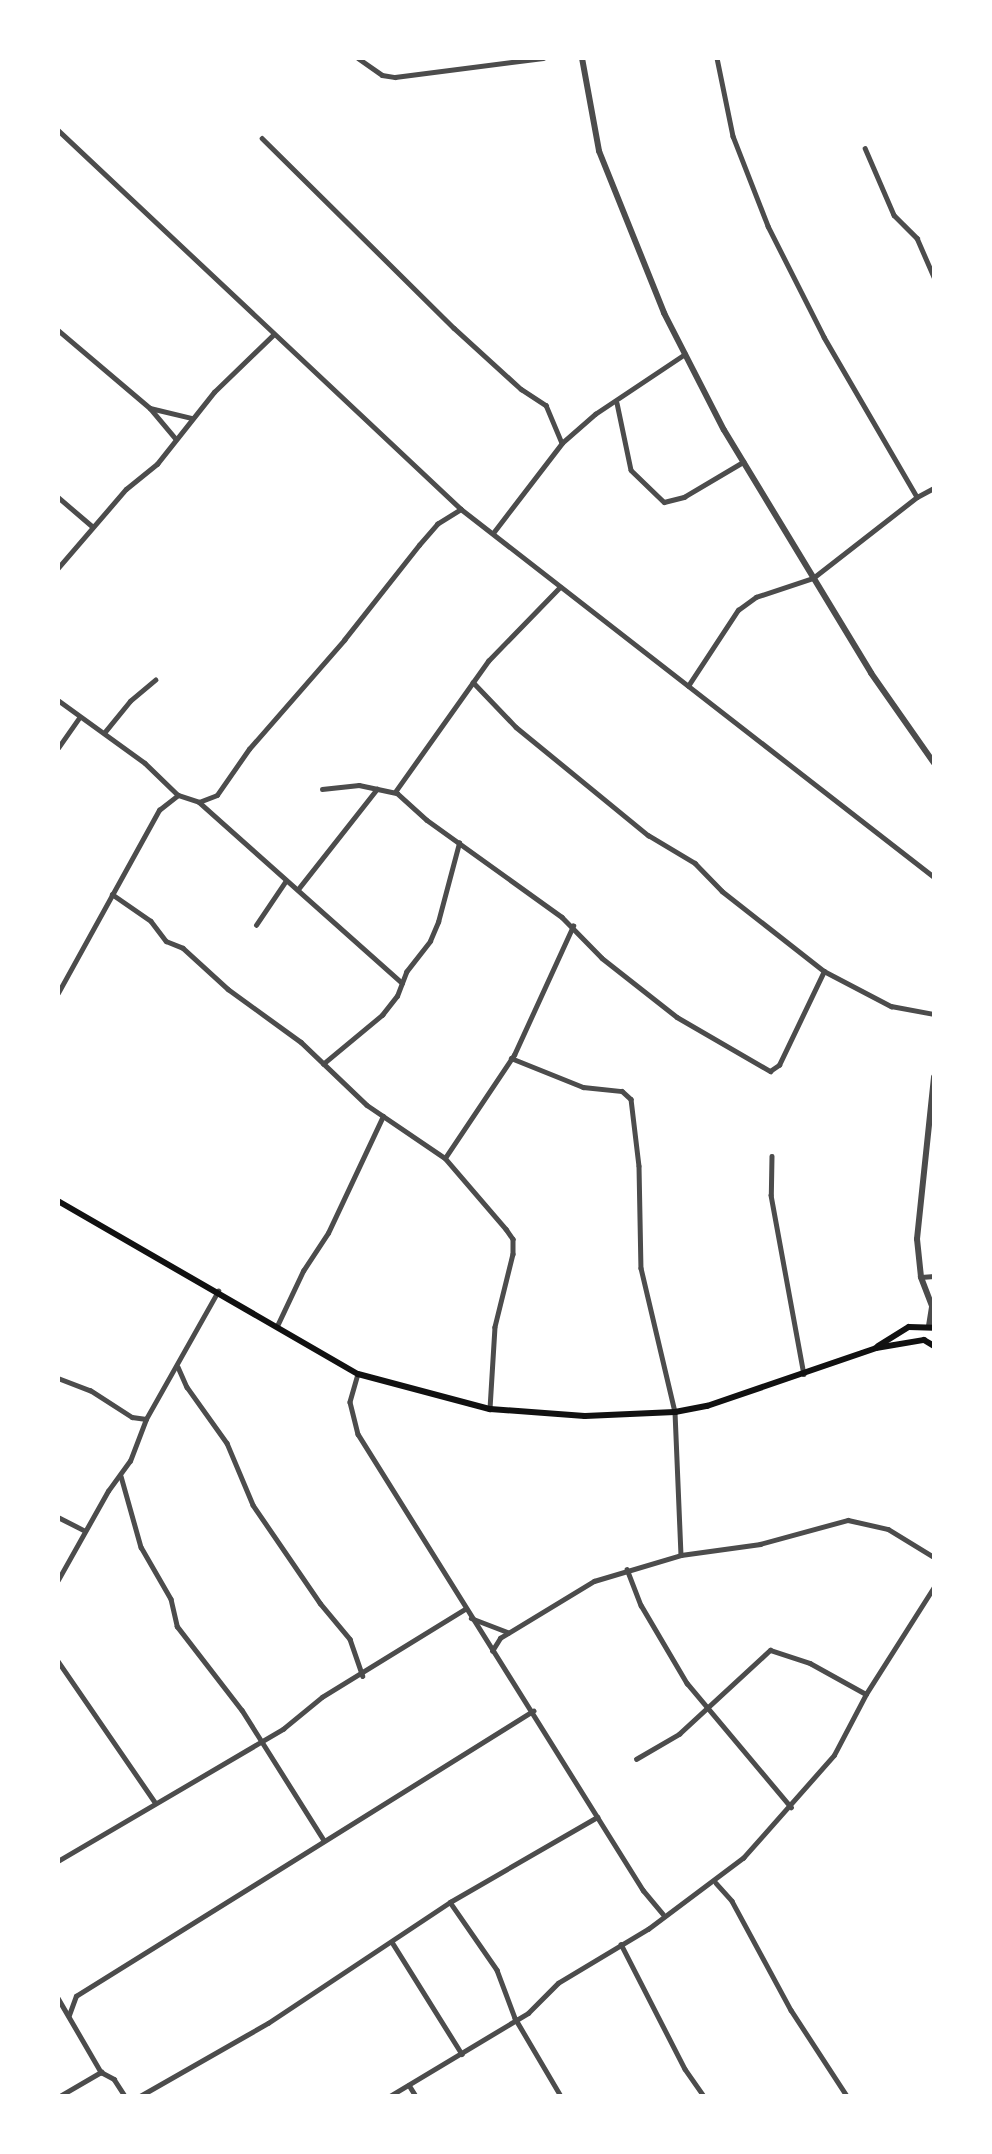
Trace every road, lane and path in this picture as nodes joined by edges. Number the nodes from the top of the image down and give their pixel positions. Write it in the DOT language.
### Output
graph roads {
  1 [pos="358,58"];
  2 [pos="543,58"];
  3 [pos="582,58"];
  4 [pos="717,58"];
  5 [pos="58,130"];
  6 [pos="262,138"];
  7 [pos="865,148"];
  8 [pos="934,276"];
  9 [pos="58,330"];
  10 [pos="273,335"];
  11 [pos="685,354"];
  12 [pos="617,403"];
  13 [pos="150,408"];
  14 [pos="191,418"];
  15 [pos="175,438"];
  16 [pos="562,443"];
  17 [pos="744,461"];
  18 [pos="934,488"];
  19 [pos="58,497"];
  20 [pos="917,497"];
  21 [pos="461,509"];
  22 [pos="92,526"];
  23 [pos="493,533"];
  24 [pos="58,568"];
  25 [pos="813,578"];
  26 [pos="560,587"];
  27 [pos="155,680"];
  28 [pos="472,682"];
  29 [pos="688,686"];
  30 [pos="58,700"];
  31 [pos="79,718"];
  32 [pos="104,733"];
  33 [pos="58,748"];
  34 [pos="934,763"];
  35 [pos="322,789"];
  36 [pos="377,789"];
  37 [pos="395,792"];
  38 [pos="177,795"];
  39 [pos="199,802"];
  40 [pos="459,843"];
  41 [pos="934,877"];
  42 [pos="285,882"];
  43 [pos="299,888"];
  44 [pos="112,894"];
  45 [pos="256,925"];
  46 [pos="573,926"];
  47 [pos="824,971"];
  48 [pos="402,983"];
  49 [pos="58,993"];
  50 [pos="934,1014"];
  51 [pos="511,1058"];
  52 [pos="323,1064"];
  53 [pos="934,1077"];
  54 [pos="383,1116"];
  55 [pos="772,1156"];
  56 [pos="445,1158"];
  57 [pos="58,1201"];
  58 [pos="934,1276"];
  59 [pos="921,1277"];
  60 [pos="219,1290"];
  61 [pos="277,1326"];
  62 [pos="932,1327"];
  63 [pos="934,1346"];
  64 [pos="876,1348"];
  65 [pos="178,1367"];
  66 [pos="358,1374"];
  67 [pos="805,1374"];
  68 [pos="58,1378"];
  69 [pos="490,1409"];
  70 [pos="675,1412"];
  71 [pos="146,1419"];
  72 [pos="121,1476"];
  73 [pos="58,1517"];
  74 [pos="84,1530"];
  75 [pos="681,1555"];
  76 [pos="934,1557"];
  77 [pos="627,1569"];
  78 [pos="58,1580"];
  79 [pos="934,1587"];
  80 [pos="465,1609"];
  81 [pos="471,1618"];
  82 [pos="509,1632"];
  83 [pos="492,1652"];
  84 [pos="58,1661"];
  85 [pos="363,1676"];
  86 [pos="866,1694"];
  87 [pos="708,1709"];
  88 [pos="533,1712"];
  89 [pos="262,1741"];
  90 [pos="636,1759"];
  91 [pos="155,1802"];
  92 [pos="791,1807"];
  93 [pos="597,1817"];
  94 [pos="324,1840"];
  95 [pos="58,1861"];
  96 [pos="716,1883"];
  97 [pos="450,1902"];
  98 [pos="663,1914"];
  99 [pos="393,1942"];
  100 [pos="621,1944"];
  101 [pos="58,1998"];
  102 [pos="69,2015"];
  103 [pos="516,2018"];
  104 [pos="461,2054"];
  105 [pos="101,2072"];
  106 [pos="409,2085"];
  107 [pos="60,2096"];
  108 [pos="125,2096"];
  109 [pos="140,2096"];
  110 [pos="390,2096"];
  111 [pos="416,2096"];
  112 [pos="561,2096"];
  113 [pos="704,2096"];
  114 [pos="847,2096"];
  1 -- 2 [label="street"];
  3 -- 11 [label="street"];
  4 -- 20 [label="street"];
  5 -- 10 [label="street"];
  6 -- 16 [label="street"];
  7 -- 8 [label="street"];
  9 -- 13 [label="street"];
  10 -- 14 [label="street"];
  10 -- 21 [label="street"];
  11 -- 12 [label="street"];
  11 -- 17 [label="street"];
  12 -- 16 [label="street"];
  12 -- 17 [label="street"];
  13 -- 14 [label="street"];
  13 -- 15 [label="street"];
  14 -- 15 [label="street"];
  15 -- 22 [label="street"];
  16 -- 23 [label="street"];
  17 -- 25 [label="street"];
  18 -- 20 [label="street"];
  19 -- 22 [label="street"];
  20 -- 25 [label="street"];
  21 -- 23 [label="street"];
  21 -- 39 [label="street"];
  22 -- 24 [label="street"];
  23 -- 26 [label="street"];
  25 -- 29 [label="street"];
  25 -- 34 [label="street"];
  26 -- 28 [label="street"];
  26 -- 29 [label="street"];
  27 -- 32 [label="street"];
  28 -- 37 [label="street"];
  28 -- 47 [label="street"];
  29 -- 41 [label="street"];
  30 -- 31 [label="street"];
  31 -- 32 [label="street"];
  31 -- 33 [label="street"];
  32 -- 38 [label="street"];
  35 -- 36 [label="street"];
  36 -- 37 [label="street"];
  36 -- 43 [label="street"];
  37 -- 40 [label="street"];
  38 -- 39 [label="street"];
  38 -- 44 [label="street"];
  39 -- 42 [label="street"];
  40 -- 46 [label="street"];
  40 -- 48 [label="street"];
  42 -- 43 [label="street"];
  42 -- 45 [label="street"];
  43 -- 48 [label="street"];
  44 -- 49 [label="street"];
  44 -- 52 [label="street"];
  46 -- 47 [label="street"];
  46 -- 51 [label="street"];
  47 -- 50 [label="street"];
  48 -- 52 [label="street"];
  51 -- 56 [label="street"];
  51 -- 70 [label="street"];
  52 -- 54 [label="street"];
  53 -- 59 [label="street"];
  54 -- 56 [label="street"];
  54 -- 61 [label="street"];
  55 -- 67 [label="street"];
  56 -- 69 [label="street"];
  57 -- 60 [label="main road"];
  58 -- 59 [label="street"];
  59 -- 62 [label="street"];
  60 -- 61 [label="main road"];
  60 -- 65 [label="street"];
  61 -- 66 [label="main road"];
  62 -- 64 [label="main road"];
  63 -- 64 [label="main road"];
  64 -- 67 [label="main road"];
  65 -- 71 [label="street"];
  65 -- 85 [label="street"];
  66 -- 69 [label="main road"];
  66 -- 80 [label="street"];
  67 -- 70 [label="main road"];
  68 -- 71 [label="street"];
  69 -- 70 [label="main road"];
  70 -- 75 [label="street"];
  71 -- 72 [label="street"];
  72 -- 74 [label="street"];
  72 -- 89 [label="street"];
  73 -- 74 [label="street"];
  74 -- 78 [label="street"];
  75 -- 76 [label="street"];
  75 -- 77 [label="street"];
  77 -- 82 [label="street"];
  77 -- 87 [label="street"];
  79 -- 86 [label="street"];
  80 -- 81 [label="street"];
  80 -- 85 [label="street"];
  81 -- 82 [label="street"];
  81 -- 83 [label="street"];
  82 -- 83 [label="street"];
  83 -- 88 [label="street"];
  84 -- 91 [label="street"];
  85 -- 89 [label="street"];
  86 -- 87 [label="street"];
  86 -- 92 [label="street"];
  87 -- 90 [label="street"];
  87 -- 92 [label="street"];
  88 -- 93 [label="street"];
  88 -- 94 [label="street"];
  89 -- 91 [label="street"];
  89 -- 94 [label="street"];
  91 -- 95 [label="street"];
  92 -- 96 [label="street"];
  93 -- 97 [label="street"];
  93 -- 98 [label="street"];
  94 -- 102 [label="street"];
  96 -- 98 [label="street"];
  96 -- 114 [label="street"];
  97 -- 99 [label="street"];
  97 -- 103 [label="street"];
  98 -- 100 [label="street"];
  99 -- 104 [label="street"];
  99 -- 109 [label="street"];
  100 -- 103 [label="street"];
  100 -- 113 [label="street"];
  101 -- 102 [label="street"];
  102 -- 105 [label="street"];
  103 -- 104 [label="street"];
  103 -- 112 [label="street"];
  104 -- 106 [label="street"];
  105 -- 107 [label="street"];
  105 -- 108 [label="street"];
  106 -- 110 [label="street"];
  106 -- 111 [label="street"];
}
